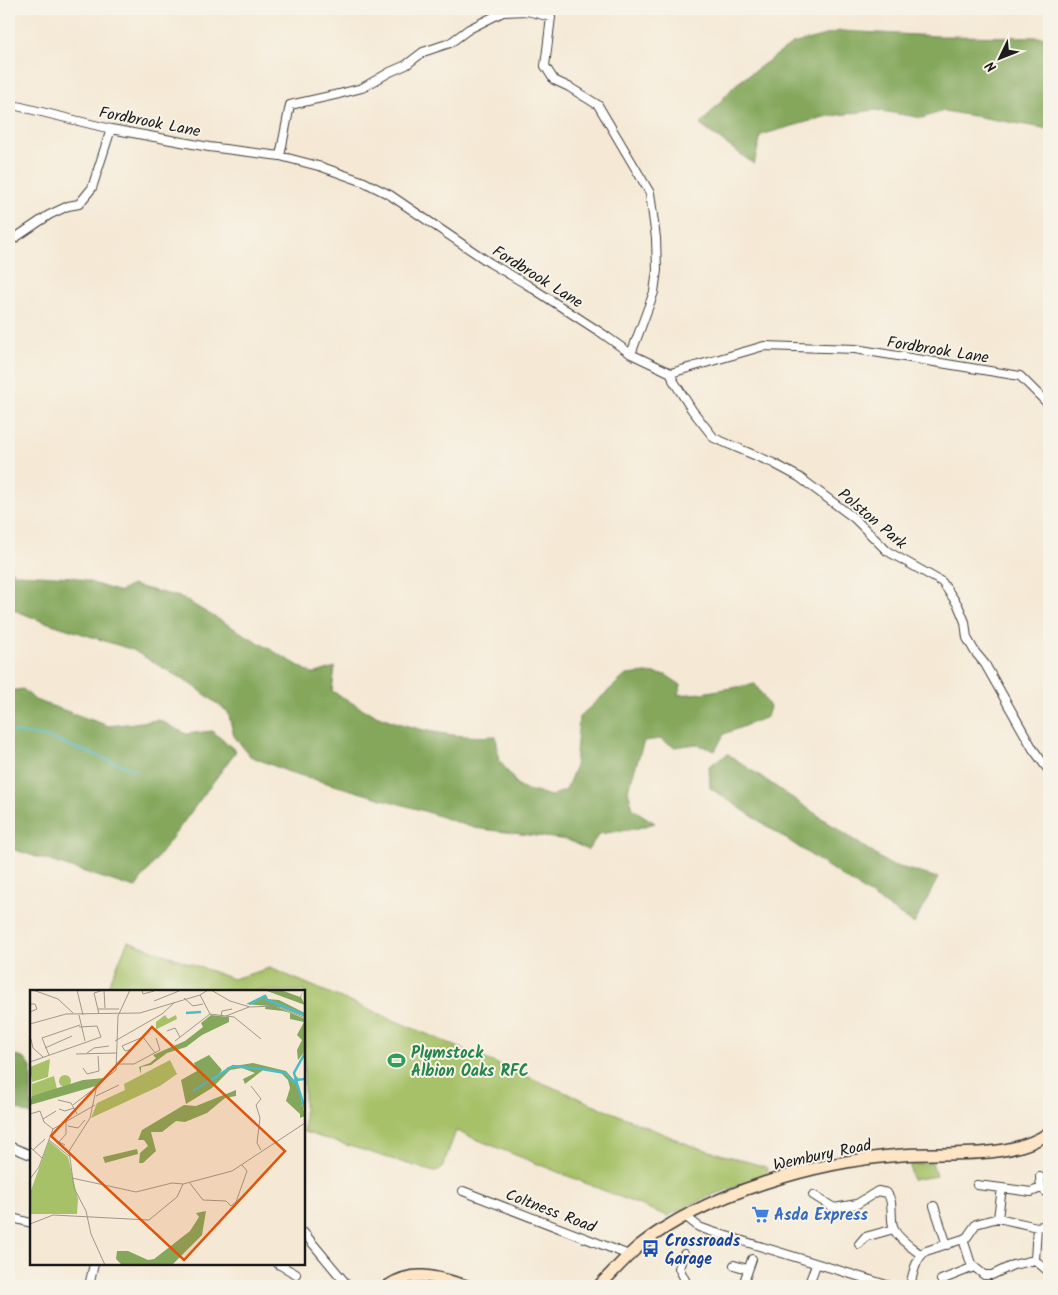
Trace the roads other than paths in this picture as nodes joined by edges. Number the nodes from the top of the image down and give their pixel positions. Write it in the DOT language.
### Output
graph roads {
  1 [pos="9,104"];
  2 [pos="111,129"];
  3 [pos="280,156"];
  4 [pos="9,242"];
  5 [pos="631,354"];
  6 [pos="671,373"];
  7 [pos="1049,406"];
  8 [pos="1049,771"];
  9 [pos="1049,1133"];
  10 [pos="9,1146"];
  11 [pos="30,1155"];
  12 [pos="1040,1178"];
  13 [pos="977,1185"];
  14 [pos="1002,1188"];
  15 [pos="1041,1188"];
  16 [pos="463,1191"];
  17 [pos="1049,1194"];
  18 [pos="813,1195"];
  19 [pos="934,1206"];
  20 [pos="685,1216"];
  21 [pos="9,1217"];
  22 [pos="998,1218"];
  23 [pos="30,1223"];
  24 [pos="1049,1225"];
  25 [pos="1037,1227"];
  26 [pos="894,1229"];
  27 [pos="305,1234"];
  28 [pos="963,1239"];
  29 [pos="859,1244"];
  30 [pos="947,1245"];
  31 [pos="684,1254"];
  32 [pos="921,1254"];
  33 [pos="629,1255"];
  34 [pos="752,1259"];
  35 [pos="1035,1260"];
  36 [pos="734,1264"];
  37 [pos="94,1265"];
  38 [pos="280,1265"];
  39 [pos="816,1265"];
  40 [pos="974,1267"];
  41 [pos="747,1269"];
  42 [pos="1049,1272"];
  43 [pos="296,1274"];
  44 [pos="941,1280"];
  45 [pos="90,1286"];
  46 [pos="348,1286"];
  47 [pos="388,1286"];
  48 [pos="466,1286"];
  49 [pos="599,1286"];
  50 [pos="688,1286"];
  51 [pos="746,1286"];
  52 [pos="808,1286"];
  53 [pos="890,1286"];
  54 [pos="910,1286"];
  1 -- 2 [label="street, Fordbrook Lane"];
  2 -- 3 [label="street, Fordbrook Lane"];
  2 -- 4 [label="street"];
  3 -- 5 [label="street, Fordbrook Lane"];
  3 -- 5 [label="street"];
  5 -- 6 [label="street, Fordbrook Lane"];
  6 -- 7 [label="street, Fordbrook Lane"];
  6 -- 8 [label="street, Polston Park"];
  9 -- 20 [label="street, Wembury Road"];
  10 -- 11 [label="street"];
  12 -- 15 [label="street"];
  13 -- 14 [label="street"];
  14 -- 15 [label="street"];
  14 -- 22 [label="street"];
  15 -- 17 [label="street"];
  16 -- 33 [label="street, Coltness Road"];
  18 -- 26 [label="street"];
  19 -- 30 [label="street"];
  20 -- 33 [label="street, Wembury Road"];
  20 -- 39 [label="street"];
  21 -- 23 [label="street"];
  22 -- 25 [label="street"];
  22 -- 28 [label="street"];
  24 -- 25 [label="street"];
  25 -- 35 [label="street"];
  26 -- 29 [label="street"];
  26 -- 32 [label="street"];
  27 -- 46 [label="street"];
  28 -- 30 [label="street"];
  28 -- 40 [label="street"];
  30 -- 32 [label="street"];
  31 -- 50 [label="street"];
  32 -- 54 [label="street"];
  33 -- 49 [label="street, Wembury Road"];
  34 -- 41 [label="street"];
  35 -- 40 [label="street"];
  35 -- 42 [label="street"];
  36 -- 41 [label="street"];
  37 -- 45 [label="street"];
  38 -- 43 [label="street"];
  39 -- 52 [label="street"];
  39 -- 53 [label="street"];
  40 -- 44 [label="street"];
  41 -- 51 [label="street"];
  47 -- 48 [label="street"];
}
